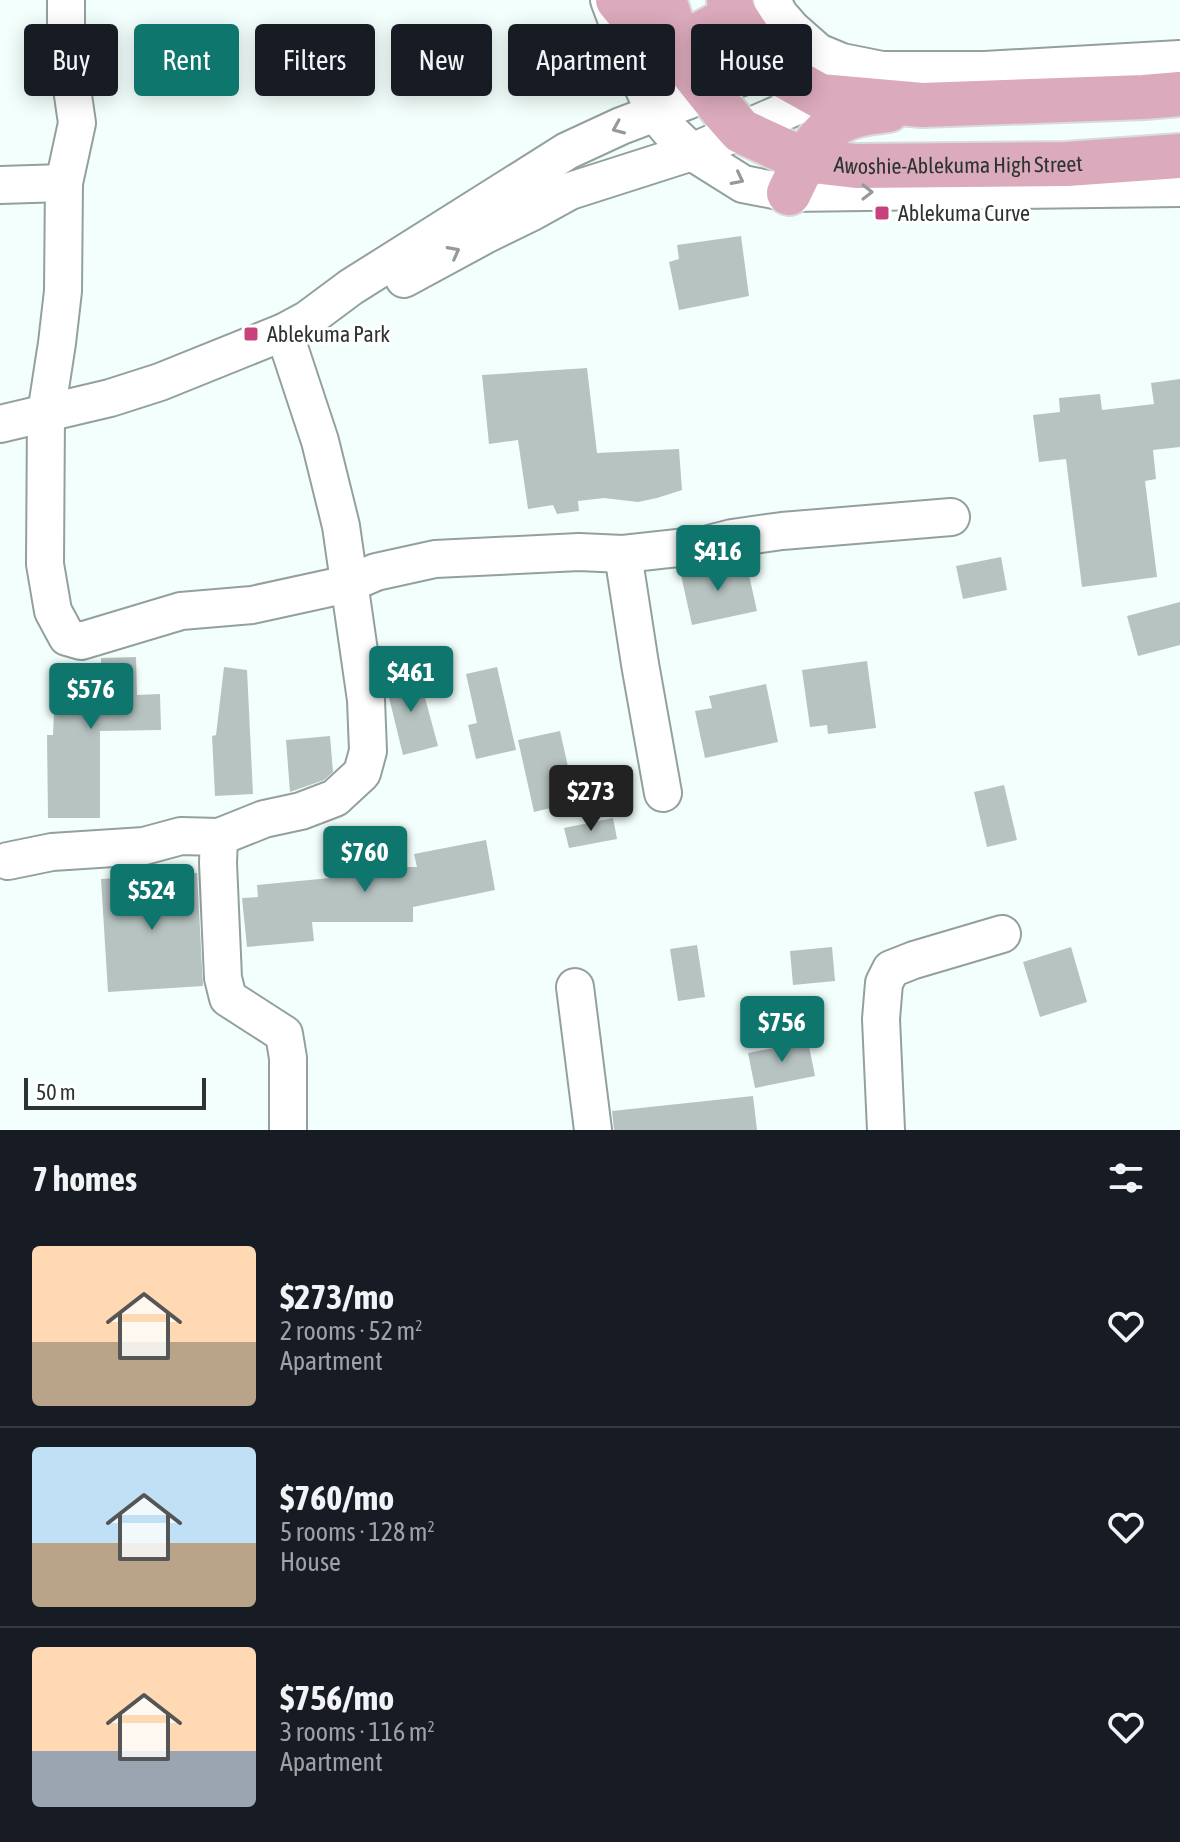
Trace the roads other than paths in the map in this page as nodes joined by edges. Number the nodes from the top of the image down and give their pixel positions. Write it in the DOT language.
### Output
graph roads {
  1 [pos="66,0"];
  2 [pos="609,0"];
  3 [pos="618,0"];
  4 [pos="664,0"];
  5 [pos="745,5"];
  6 [pos="752,24"];
  7 [pos="678,42"];
  8 [pos="1180,59"];
  9 [pos="691,70"];
  10 [pos="812,92"];
  11 [pos="1180,94"];
  12 [pos="696,96"];
  13 [pos="710,96"];
  14 [pos="820,96"];
  15 [pos="922,105"];
  16 [pos="655,113"];
  17 [pos="741,131"];
  18 [pos="692,152"];
  19 [pos="1180,156"];
  20 [pos="797,176"];
  21 [pos="64,183"];
  22 [pos="0,185"];
  23 [pos="1180,188"];
  24 [pos="296,325"];
  25 [pos="46,414"];
  26 [pos="0,424"];
  27 [pos="951,517"];
  28 [pos="623,554"];
  29 [pos="348,584"];
  30 [pos="663,793"];
  31 [pos="219,837"];
  32 [pos="8,861"];
  33 [pos="1002,934"];
  34 [pos="575,987"];
  35 [pos="288,1130"];
  36 [pos="593,1130"];
  37 [pos="886,1130"];
  1 -- 21 [label="street"];
  2 -- 16 [label="street, Awoshie-Ablekuma High Street"];
  3 -- 7 [label="main road"];
  4 -- 7 [label="main road"];
  5 -- 6 [label="main road"];
  5 -- 7 [label="main road"];
  5 -- 8 [label="street"];
  7 -- 9 [label="main road"];
  10 -- 14 [label="main road"];
  11 -- 15 [label="main road"];
  12 -- 16 [label="street"];
  13 -- 17 [label="main road"];
  14 -- 15 [label="main road"];
  14 -- 17 [label="street"];
  15 -- 20 [label="main road"];
  16 -- 18 [label="street, Awoshie-Ablekuma High Street"];
  16 -- 24 [label="street, one-way"];
  17 -- 18 [label="street"];
  17 -- 20 [label="main road, Awoshie-Ablekuma High Street"];
  18 -- 20 [label="street, Awoshie-Ablekuma High Street, one-way"];
  24 -- 18 [label="street, one-way"];
  19 -- 20 [label="main road, Awoshie-Ablekuma High Street"];
  20 -- 23 [label="street, Awoshie-Ablekuma High Street, one-way"];
  21 -- 22 [label="street"];
  21 -- 25 [label="street"];
  24 -- 25 [label="street"];
  24 -- 29 [label="street"];
  25 -- 26 [label="street"];
  25 -- 29 [label="street"];
  27 -- 28 [label="street"];
  28 -- 29 [label="street"];
  28 -- 30 [label="street"];
  29 -- 31 [label="street"];
  31 -- 32 [label="street"];
  31 -- 35 [label="street"];
  33 -- 37 [label="street"];
  34 -- 36 [label="street"];
}
